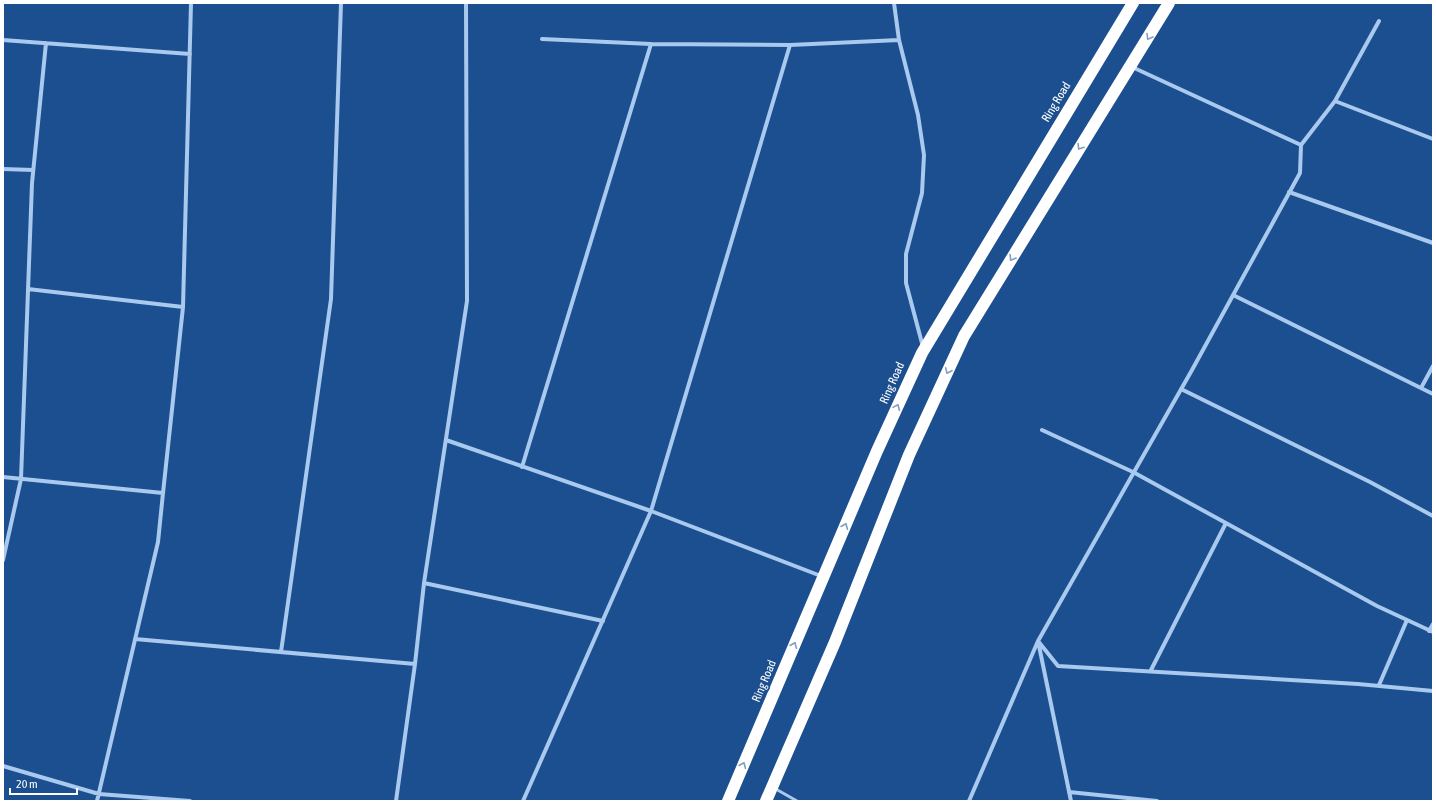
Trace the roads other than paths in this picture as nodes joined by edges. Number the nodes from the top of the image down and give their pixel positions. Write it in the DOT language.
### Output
graph roads {
  1 [pos="191,3"];
  2 [pos="341,3"];
  3 [pos="466,3"];
  4 [pos="894,3"];
  5 [pos="1133,3"];
  6 [pos="1169,3"];
  7 [pos="1379,20"];
  8 [pos="542,39"];
  9 [pos="3,40"];
  10 [pos="899,40"];
  11 [pos="46,43"];
  12 [pos="651,44"];
  13 [pos="790,45"];
  14 [pos="190,54"];
  15 [pos="1131,67"];
  16 [pos="1336,101"];
  17 [pos="1433,139"];
  18 [pos="1301,144"];
  19 [pos="3,169"];
  20 [pos="33,170"];
  21 [pos="1289,192"];
  22 [pos="1433,243"];
  23 [pos="28,289"];
  24 [pos="1233,294"];
  25 [pos="183,307"];
  26 [pos="924,349"];
  27 [pos="1433,366"];
  28 [pos="1421,388"];
  29 [pos="1181,389"];
  30 [pos="1433,394"];
  31 [pos="1042,430"];
  32 [pos="446,440"];
  33 [pos="522,467"];
  34 [pos="1133,472"];
  35 [pos="3,477"];
  36 [pos="21,480"];
  37 [pos="164,493"];
  38 [pos="651,512"];
  39 [pos="1433,516"];
  40 [pos="1226,523"];
  41 [pos="3,560"];
  42 [pos="823,577"];
  43 [pos="424,583"];
  44 [pos="1407,620"];
  45 [pos="603,621"];
  46 [pos="1433,624"];
  47 [pos="1431,631"];
  48 [pos="135,639"];
  49 [pos="1038,641"];
  50 [pos="281,652"];
  51 [pos="415,664"];
  52 [pos="1151,670"];
  53 [pos="1379,685"];
  54 [pos="1433,690"];
  55 [pos="3,766"];
  56 [pos="772,787"];
  57 [pos="1069,792"];
  58 [pos="99,794"];
  59 [pos="97,801"];
  60 [pos="190,801"];
  61 [pos="396,801"];
  62 [pos="523,801"];
  63 [pos="728,801"];
  64 [pos="766,801"];
  65 [pos="797,801"];
  66 [pos="970,801"];
  67 [pos="1071,801"];
  68 [pos="1157,801"];
  1 -- 14 [label="street"];
  2 -- 50 [label="street"];
  3 -- 32 [label="street"];
  4 -- 10 [label="street"];
  5 -- 26 [label="highway, Ring Road"];
  6 -- 15 [label="highway, one-way"];
  7 -- 16 [label="street"];
  8 -- 12 [label="street"];
  9 -- 11 [label="street"];
  10 -- 13 [label="street"];
  10 -- 26 [label="street"];
  11 -- 14 [label="street"];
  11 -- 20 [label="street"];
  12 -- 13 [label="street"];
  12 -- 33 [label="street"];
  13 -- 38 [label="street"];
  14 -- 25 [label="street"];
  15 -- 18 [label="street"];
  15 -- 56 [label="highway, one-way"];
  16 -- 17 [label="street"];
  16 -- 18 [label="street"];
  18 -- 21 [label="street"];
  19 -- 20 [label="street"];
  20 -- 23 [label="street"];
  21 -- 22 [label="street"];
  21 -- 24 [label="street"];
  23 -- 25 [label="street"];
  23 -- 36 [label="street"];
  24 -- 28 [label="street"];
  24 -- 29 [label="street"];
  25 -- 37 [label="street"];
  42 -- 26 [label="highway, Ring Road, one-way"];
  27 -- 28 [label="street"];
  28 -- 30 [label="street"];
  29 -- 34 [label="street"];
  29 -- 39 [label="street"];
  31 -- 34 [label="street"];
  32 -- 33 [label="street"];
  32 -- 43 [label="street"];
  33 -- 38 [label="street"];
  34 -- 40 [label="street"];
  34 -- 49 [label="street"];
  35 -- 36 [label="street"];
  36 -- 37 [label="street"];
  36 -- 41 [label="street"];
  37 -- 48 [label="street"];
  38 -- 42 [label="street"];
  38 -- 45 [label="street"];
  40 -- 44 [label="street"];
  40 -- 52 [label="street"];
  63 -- 42 [label="highway, Ring Road, one-way"];
  43 -- 45 [label="street"];
  43 -- 51 [label="street"];
  44 -- 47 [label="street"];
  44 -- 53 [label="street"];
  45 -- 62 [label="street"];
  46 -- 47 [label="street"];
  48 -- 50 [label="street"];
  48 -- 58 [label="street"];
  49 -- 52 [label="street"];
  49 -- 57 [label="street"];
  49 -- 66 [label="street"];
  50 -- 51 [label="street"];
  51 -- 61 [label="street"];
  52 -- 53 [label="street"];
  53 -- 54 [label="street"];
  55 -- 58 [label="street"];
  56 -- 64 [label="highway"];
  56 -- 65 [label="lane"];
  57 -- 67 [label="street"];
  57 -- 68 [label="street"];
  58 -- 59 [label="street"];
  58 -- 60 [label="street"];
}
